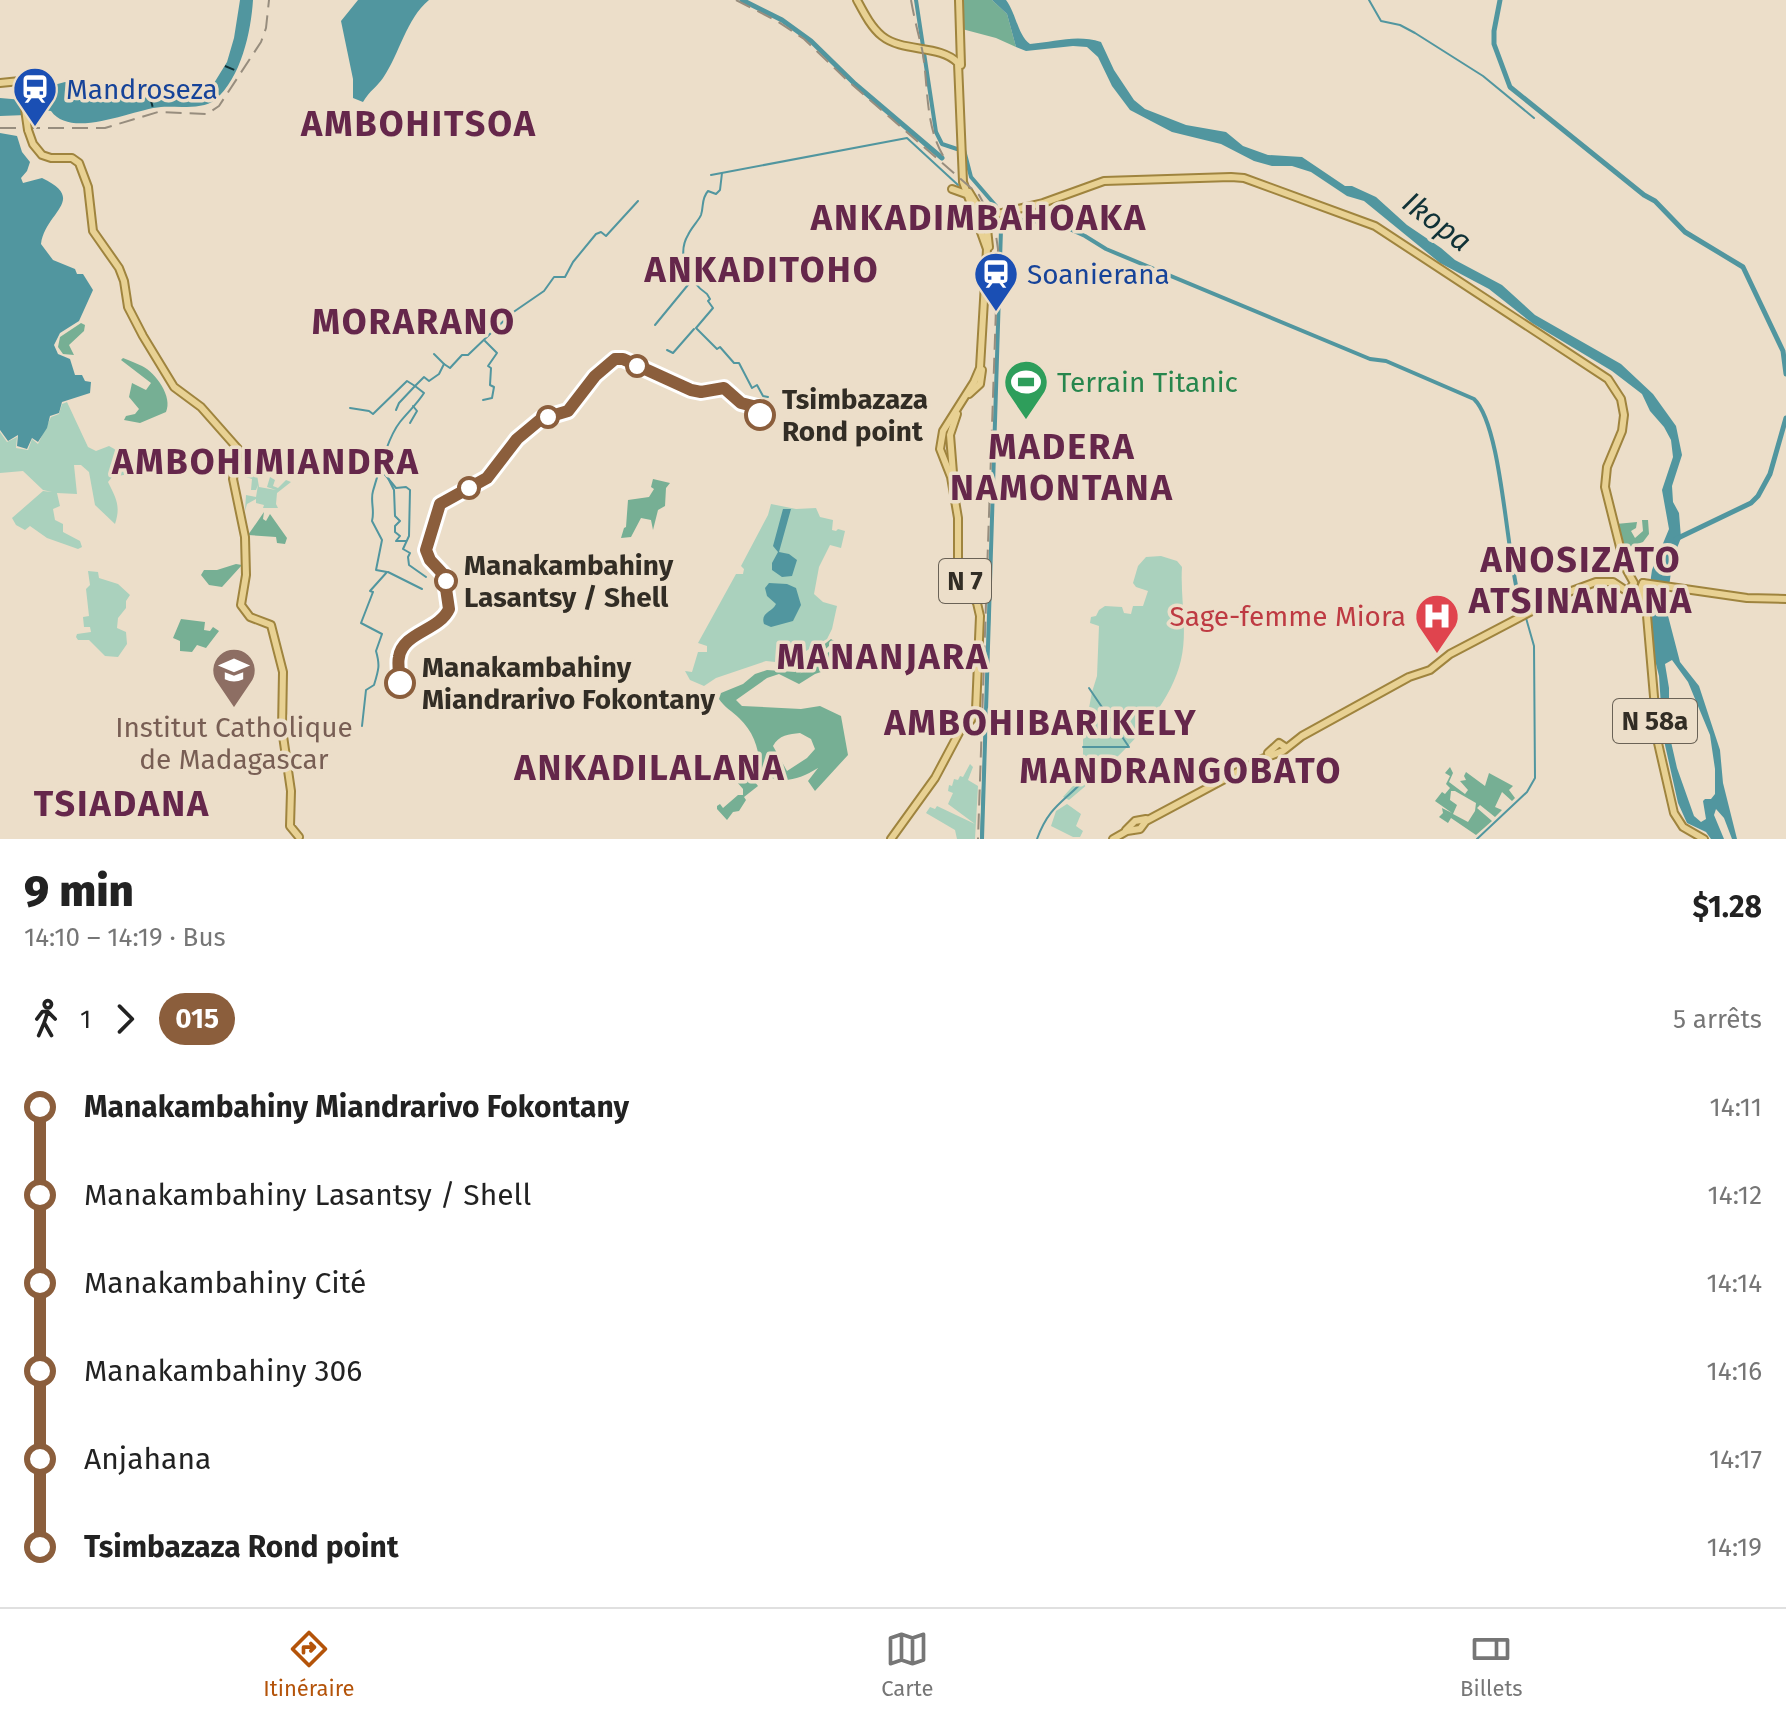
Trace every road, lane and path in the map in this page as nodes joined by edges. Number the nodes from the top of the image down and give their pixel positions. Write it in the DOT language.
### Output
graph roads {
  1 [pos="857,0"];
  2 [pos="958,0"];
  3 [pos="957,57"];
  4 [pos="0,83"];
  5 [pos="952,189"];
  6 [pos="966,194"];
  7 [pos="987,215"];
  8 [pos="978,380"];
  9 [pos="941,440"];
  10 [pos="950,441"];
  11 [pos="949,451"];
  12 [pos="940,453"];
  13 [pos="1629,584"];
  14 [pos="1646,584"];
  15 [pos="1786,599"];
  16 [pos="1646,604"];
  17 [pos="1427,665"];
  18 [pos="1280,748"];
  19 [pos="296,838"];
  20 [pos="892,839"];
  21 [pos="1111,839"];
  22 [pos="1704,839"];
  1 -- 3 [label="main road"];
  2 -- 3 [label="main road, N 7"];
  3 -- 6 [label="main road, N 7"];
  3 -- 7 [label="main road, N 7"];
  4 -- 19 [label="main road, bridge"];
  5 -- 6 [label="main road"];
  6 -- 7 [label="main road, N 7"];
  7 -- 8 [label="main road, N 7"];
  7 -- 8 [label="main road, N 7"];
  7 -- 13 [label="main road"];
  8 -- 9 [label="main road, N 7"];
  8 -- 10 [label="main road, N 7"];
  9 -- 10 [label="main road"];
  9 -- 12 [label="main road, N 7"];
  10 -- 11 [label="main road, N 7"];
  11 -- 12 [label="main road"];
  11 -- 20 [label="main road, N 7"];
  12 -- 20 [label="main road, N 7"];
  13 -- 14 [label="main road"];
  13 -- 16 [label="main road"];
  13 -- 17 [label="main road"];
  14 -- 15 [label="main road"];
  14 -- 16 [label="main road, N 58a"];
  16 -- 22 [label="main road, N 58a"];
  17 -- 18 [label="main road"];
  17 -- 18 [label="main road"];
  18 -- 21 [label="main road"];
}
